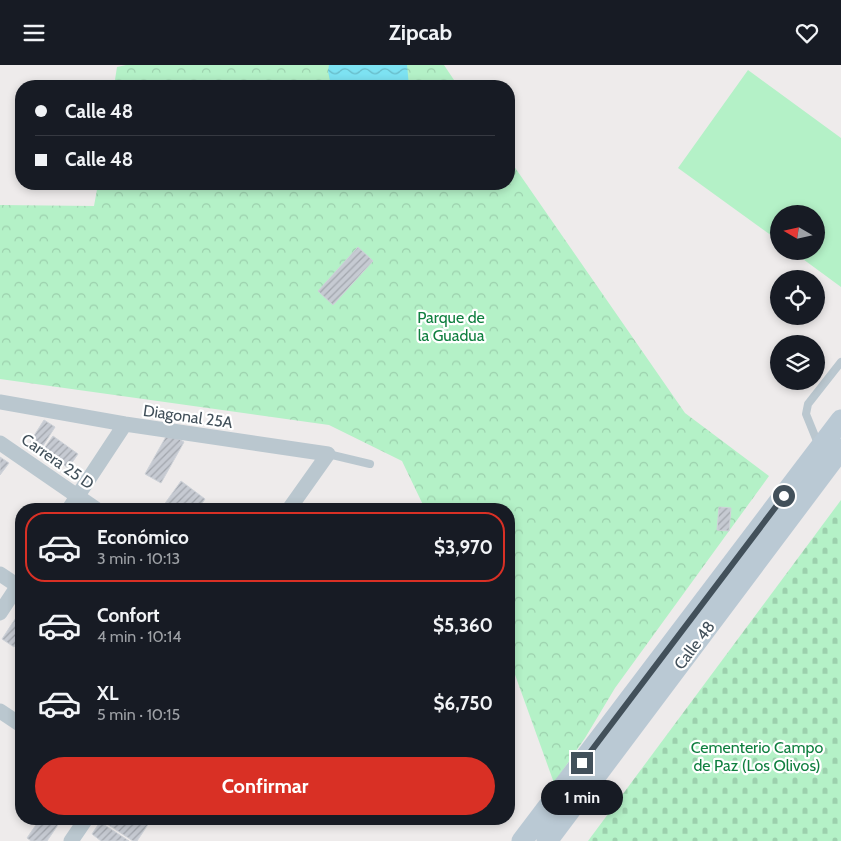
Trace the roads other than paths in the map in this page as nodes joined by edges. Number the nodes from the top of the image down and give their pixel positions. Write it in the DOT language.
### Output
graph roads {
  1 [pos="841,362"];
  2 [pos="0,402"];
  3 [pos="841,420"];
  4 [pos="125,424"];
  5 [pos="0,443"];
  6 [pos="328,454"];
  7 [pos="834,455"];
  8 [pos="370,464"];
  9 [pos="73,503"];
  10 [pos="293,503"];
  11 [pos="0,574"];
  12 [pos="15,582"];
  13 [pos="15,592"];
  14 [pos="0,613"];
  15 [pos="0,711"];
  16 [pos="15,721"];
  17 [pos="82,825"];
  18 [pos="71,841"];
  19 [pos="522,841"];
  20 [pos="547,841"];
  1 -- 7 [label="lane"];
  2 -- 4 [label="street, Diagonal 25A"];
  3 -- 7 [label="main road, Calle 48"];
  4 -- 6 [label="street, Diagonal 25A"];
  4 -- 9 [label="street"];
  5 -- 9 [label="street, Carrera 25 D"];
  6 -- 8 [label="lane, Diagonal 25A"];
  6 -- 10 [label="street"];
  7 -- 19 [label="main road, Calle 48"];
  7 -- 20 [label="main road, Calle 48"];
  11 -- 12 [label="street"];
  13 -- 14 [label="street"];
  15 -- 16 [label="street"];
  17 -- 18 [label="street"];
}
